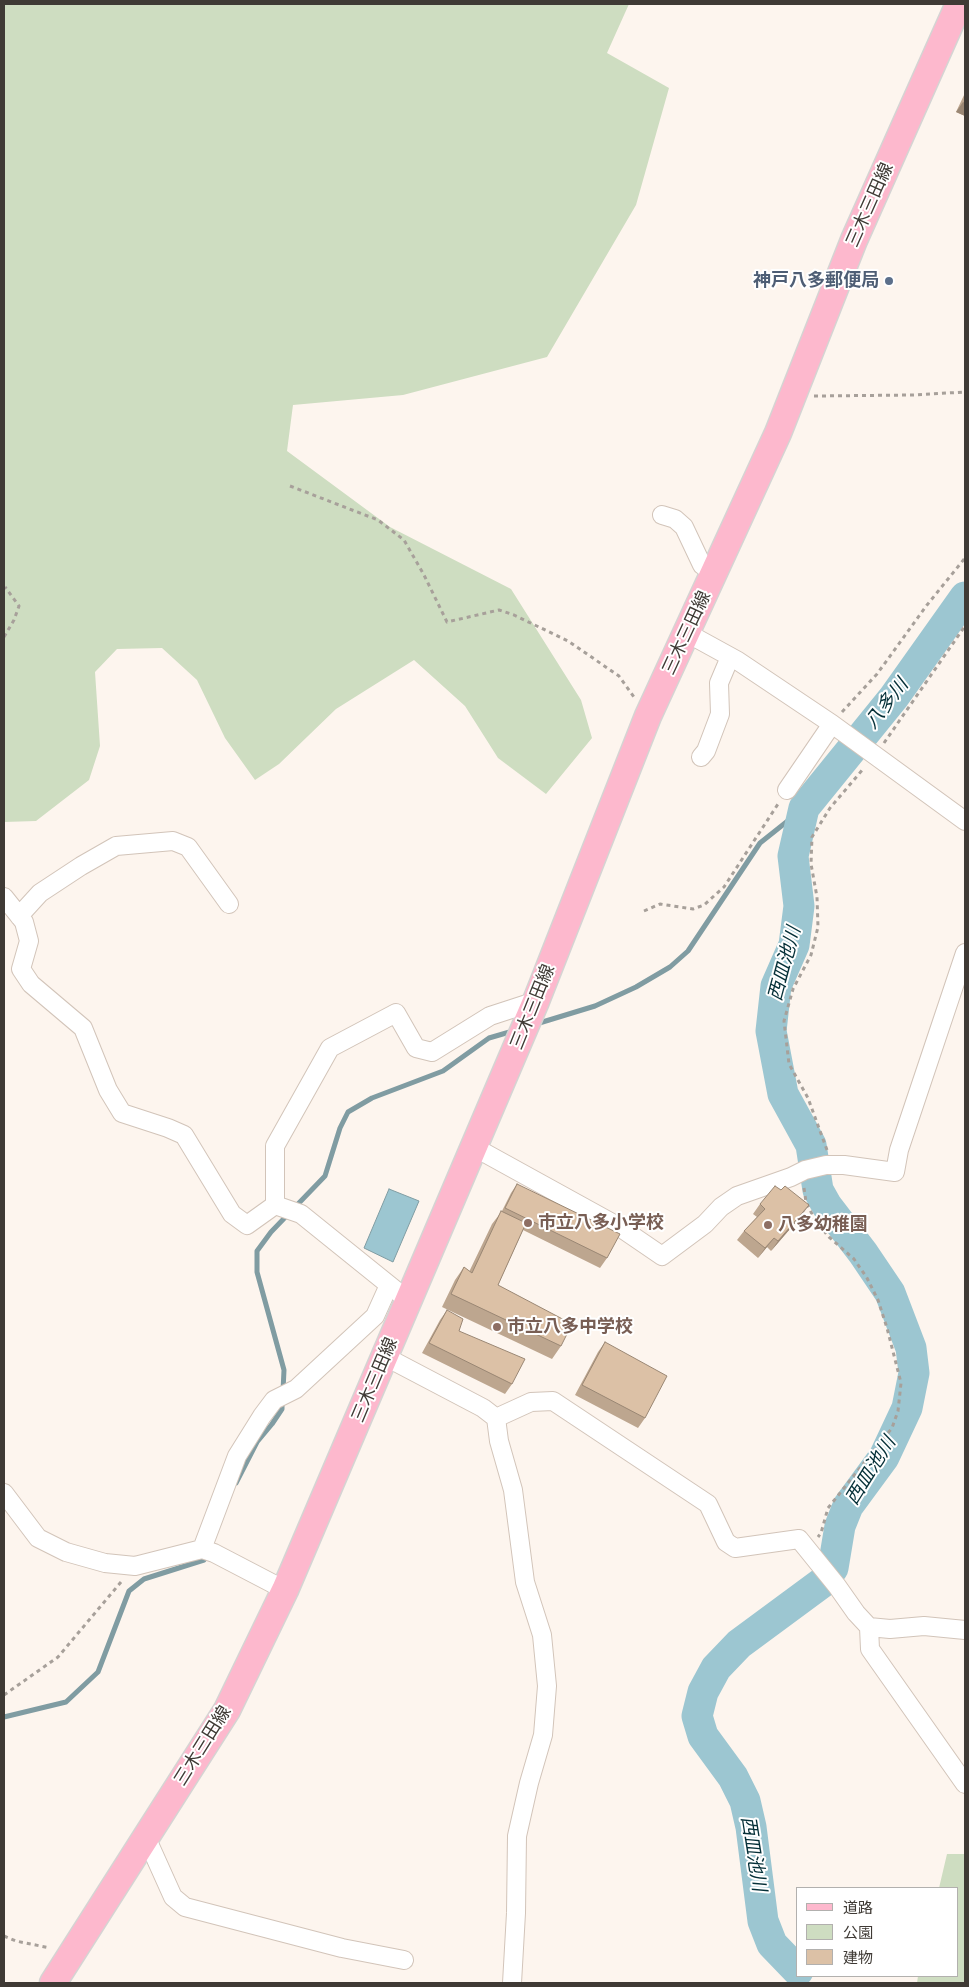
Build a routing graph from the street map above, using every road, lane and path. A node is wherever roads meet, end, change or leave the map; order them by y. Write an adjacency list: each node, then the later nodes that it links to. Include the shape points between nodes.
1 (959, 4): 2 (main road, 三木三田線, via 854,240)
2 (794, 392): 3 (path, via 817,396); 7 (main road, 三木三田線)
3 (965, 392)
4 (290, 486): 13 (path, via 378,520 404,540 447,622 498,610 514,615 568,641 619,676)
5 (662, 515): 7 (street, via 675,519 684,527 702,565)
6 (965, 558): 14 (path)
7 (714, 574): 10 (main road, 三木三田線)
8 (5, 587): 11 (path, via 19,606)
9 (965, 626): 15 (path)
10 (687, 633): 12 (street); 13 (main road, 三木三田線)
11 (4, 637)
12 (730, 657): 14 (street); 16 (street, via 719,683 720,714)
13 (648, 716): 24 (main road, 三木三田線)
14 (836, 727): 15 (street); 17 (street)
15 (873, 753): 18 (street); 26 (path, via 812,837 811,864 818,927 811,955 794,989 784,1021 788,1064 808,1098 825,1140)
16 (701, 757)
17 (787, 790): 21 (path, via 724,887 704,906 694,909 660,904)
18 (965, 821)
19 (4, 897): 22 (street)
20 (229, 904): 22 (street, via 188,848 173,841 116,846 40,893)
21 (644, 911)
22 (19, 916): 28 (street, via 29,941 21,969 31,984 83,1028 108,1090 122,1113 184,1135 232,1214 247,1224)
23 (965, 953): 26 (street, via 899,1150 895,1172)
24 (530, 1015): 25 (main road, 三木三田線); 28 (street, via 490,1016 432,1052 416,1048 396,1012 330,1048 275,1146)
25 (474, 1147): 27 (street, via 622,1228 662,1256 737,1196); 30 (main road, 三木三田線)
26 (829, 1165): 27 (street)
27 (803, 1171): 35 (path, via 806,1202 815,1220 828,1237 854,1259 878,1300 901,1383 898,1411 892,1428 828,1508 821,1533)
28 (275, 1205): 29 (street, via 301,1214)
29 (390, 1285): 30 (street); 34 (street, via 375,1316 296,1389 274,1400 262,1416 236,1456)
30 (409, 1301): 31 (main road, 三木三田線)
31 (384, 1356): 32 (street); 37 (main road, 三木三田線)
32 (496, 1418): 35 (street, via 530,1402 553,1401 708,1504 726,1542 736,1548 799,1539); 47 (street, via 513,1490 525,1582 542,1635 547,1686 543,1735 517,1836)
33 (4, 1493): 36 (street, via 38,1538 66,1552 105,1563)
34 (202, 1549): 36 (street); 37 (street)
35 (808, 1550): 38 (street)
36 (135, 1566): 40 (path, via 58,1657)
37 (285, 1590): 42 (main road, 三木三田線, via 227,1710)
38 (869, 1627): 39 (street, via 924,1626); 41 (street, via 870,1649)
39 (965, 1630)
40 (4, 1695)
41 (965, 1784)
42 (146, 1837): 44 (main road, 三木三田線); 45 (street, via 173,1897 185,1907 342,1948)
43 (4, 1936): 44 (path)
44 (72, 1953): 46 (main road, 三木三田線)
45 (404, 1960)
46 (53, 1983)
47 (512, 1983)

